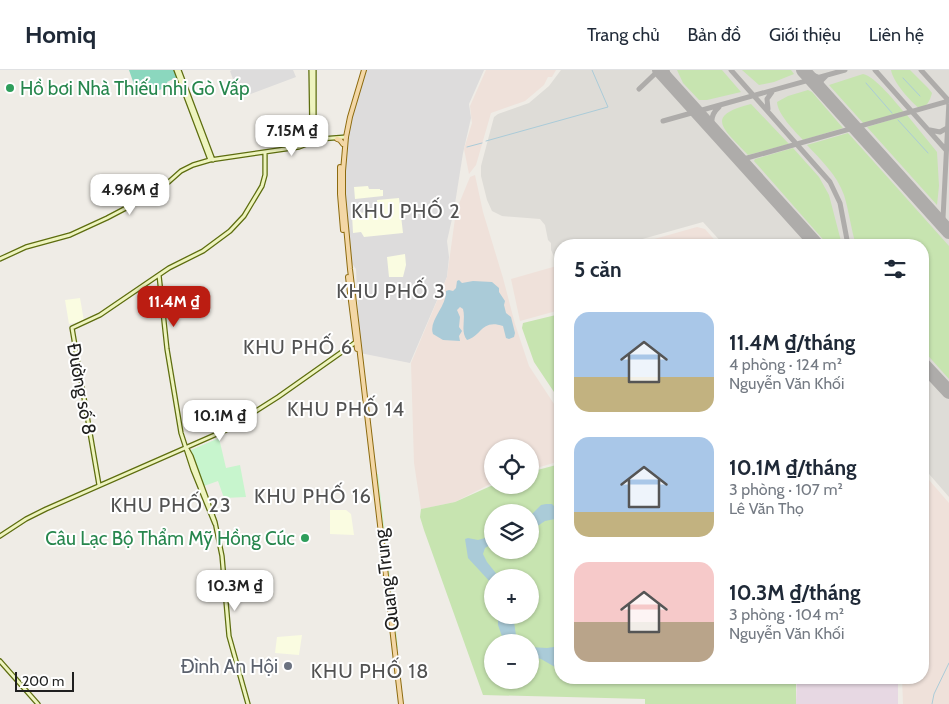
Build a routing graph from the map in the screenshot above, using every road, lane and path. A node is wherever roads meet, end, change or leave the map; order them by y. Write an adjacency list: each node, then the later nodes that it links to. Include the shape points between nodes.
1 (178, 70): 9 (street)
2 (312, 70): 6 (street)
3 (363, 70): 7 (main road, Quang Trung)
4 (328, 138): 5 (street); 6 (street); 7 (street)
5 (337, 139): 7 (main road)
6 (314, 140): 8 (street, via 299,147)
7 (344, 140): 15 (main road, Quang Trung, via 343,218)
8 (265, 153): 9 (street); 14 (street, Đường số 8, via 264,179 241,221 206,249)
9 (211, 160): 11 (street)
10 (178, 168): 11 (street)
11 (176, 175): 12 (street); 13 (street, via 147,197 100,221)
12 (181, 175)
13 (0, 259)
14 (159, 275): 17 (street, via 167,349); 19 (street, Đường số 8, via 100,315 72,328)
15 (357, 341): 16 (street, via 242,421); 25 (main road, Quang Trung)
16 (193, 444): 17 (street); 18 (street)
17 (186, 447): 18 (street); 19 (street); 20 (street)
18 (191, 456): 20 (street)
19 (99, 486): 21 (street, via 26,519)
20 (215, 524): 24 (street, via 222,556 229,636)
21 (0, 536)
22 (0, 661): 23 (street)
23 (38, 704)
24 (248, 704)
25 (400, 704)

